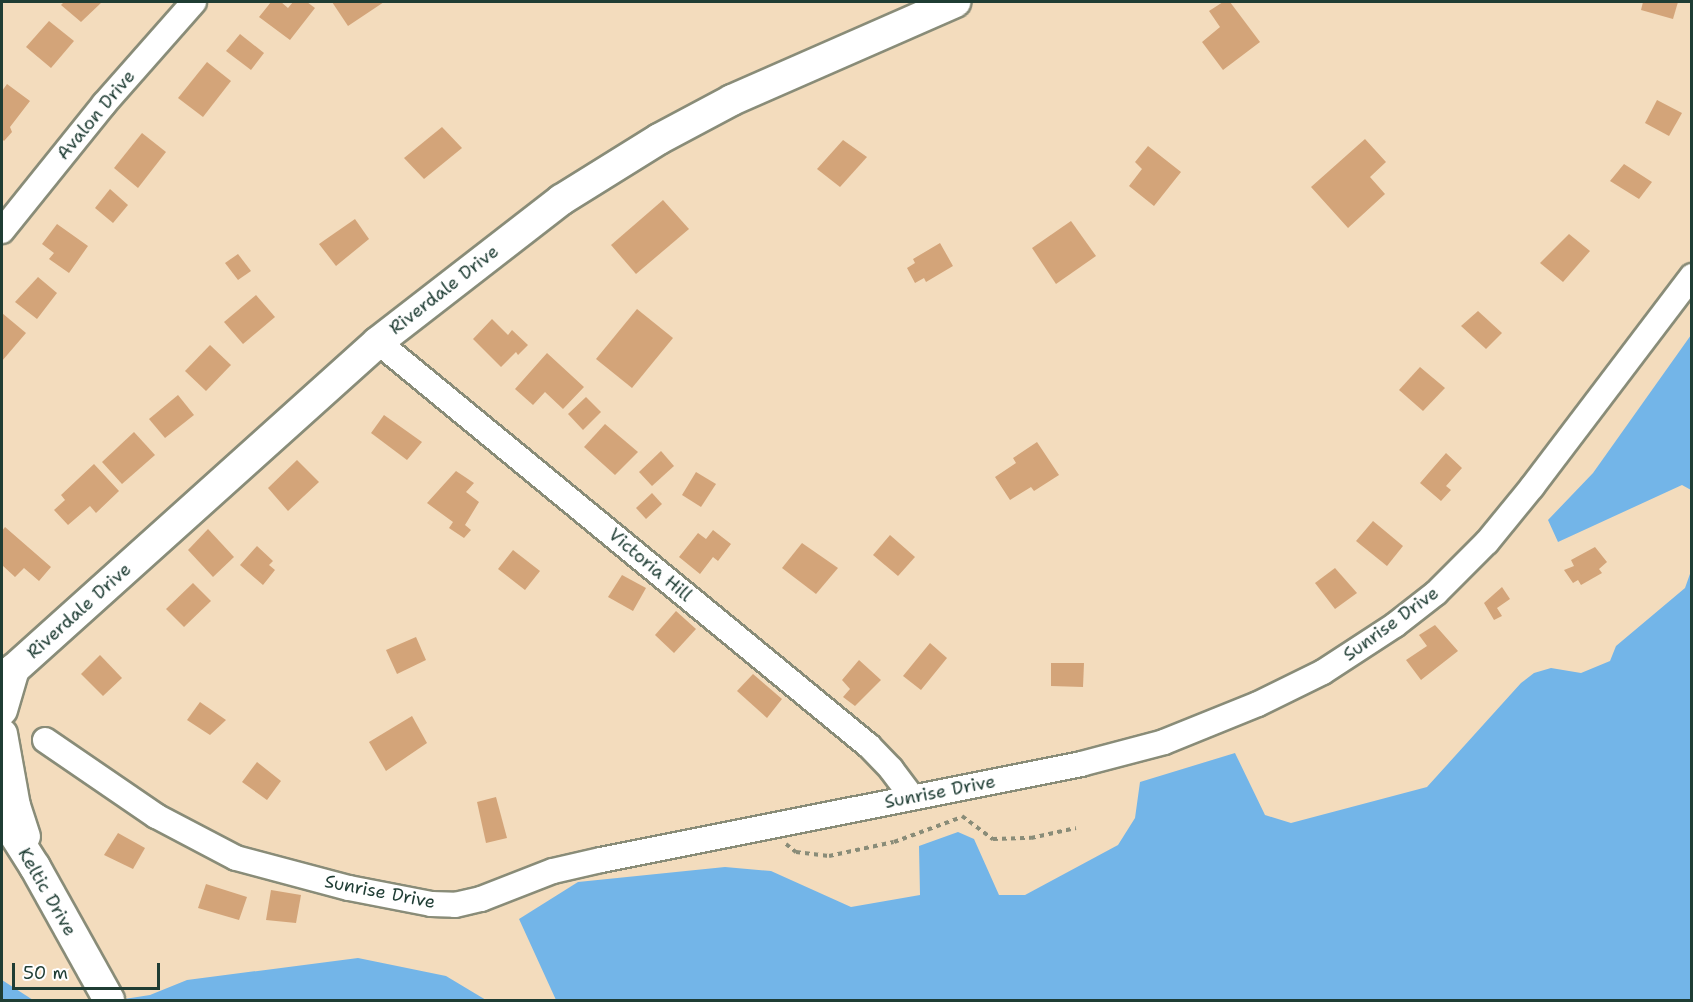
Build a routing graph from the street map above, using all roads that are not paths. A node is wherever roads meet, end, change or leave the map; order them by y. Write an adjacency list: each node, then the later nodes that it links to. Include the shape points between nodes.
1 (194, 2): 3 (street, Avalon Drive, via 104,104)
2 (955, 2): 5 (main road, Riverdale Drive, via 732,100 659,139 561,200)
3 (2, 231)
4 (1692, 276): 10 (street, Sunrise Drive, via 1487,542 1436,593 1370,642 1294,687 1164,742 1081,764)
5 (378, 342): 6 (main road, Riverdale Drive); 10 (street, Victoria Hill, via 869,746)
6 (8, 675): 7 (main road)
7 (2, 710)
8 (2, 734): 12 (main road, via 15,806)
9 (45, 740): 10 (street, Sunrise Drive, via 156,816 236,858 332,884 431,904 472,902 553,871)
10 (912, 797)
11 (2, 815): 12 (main road, Keltic Drive)
12 (35, 867): 13 (main road, Keltic Drive)
13 (110, 1000)

